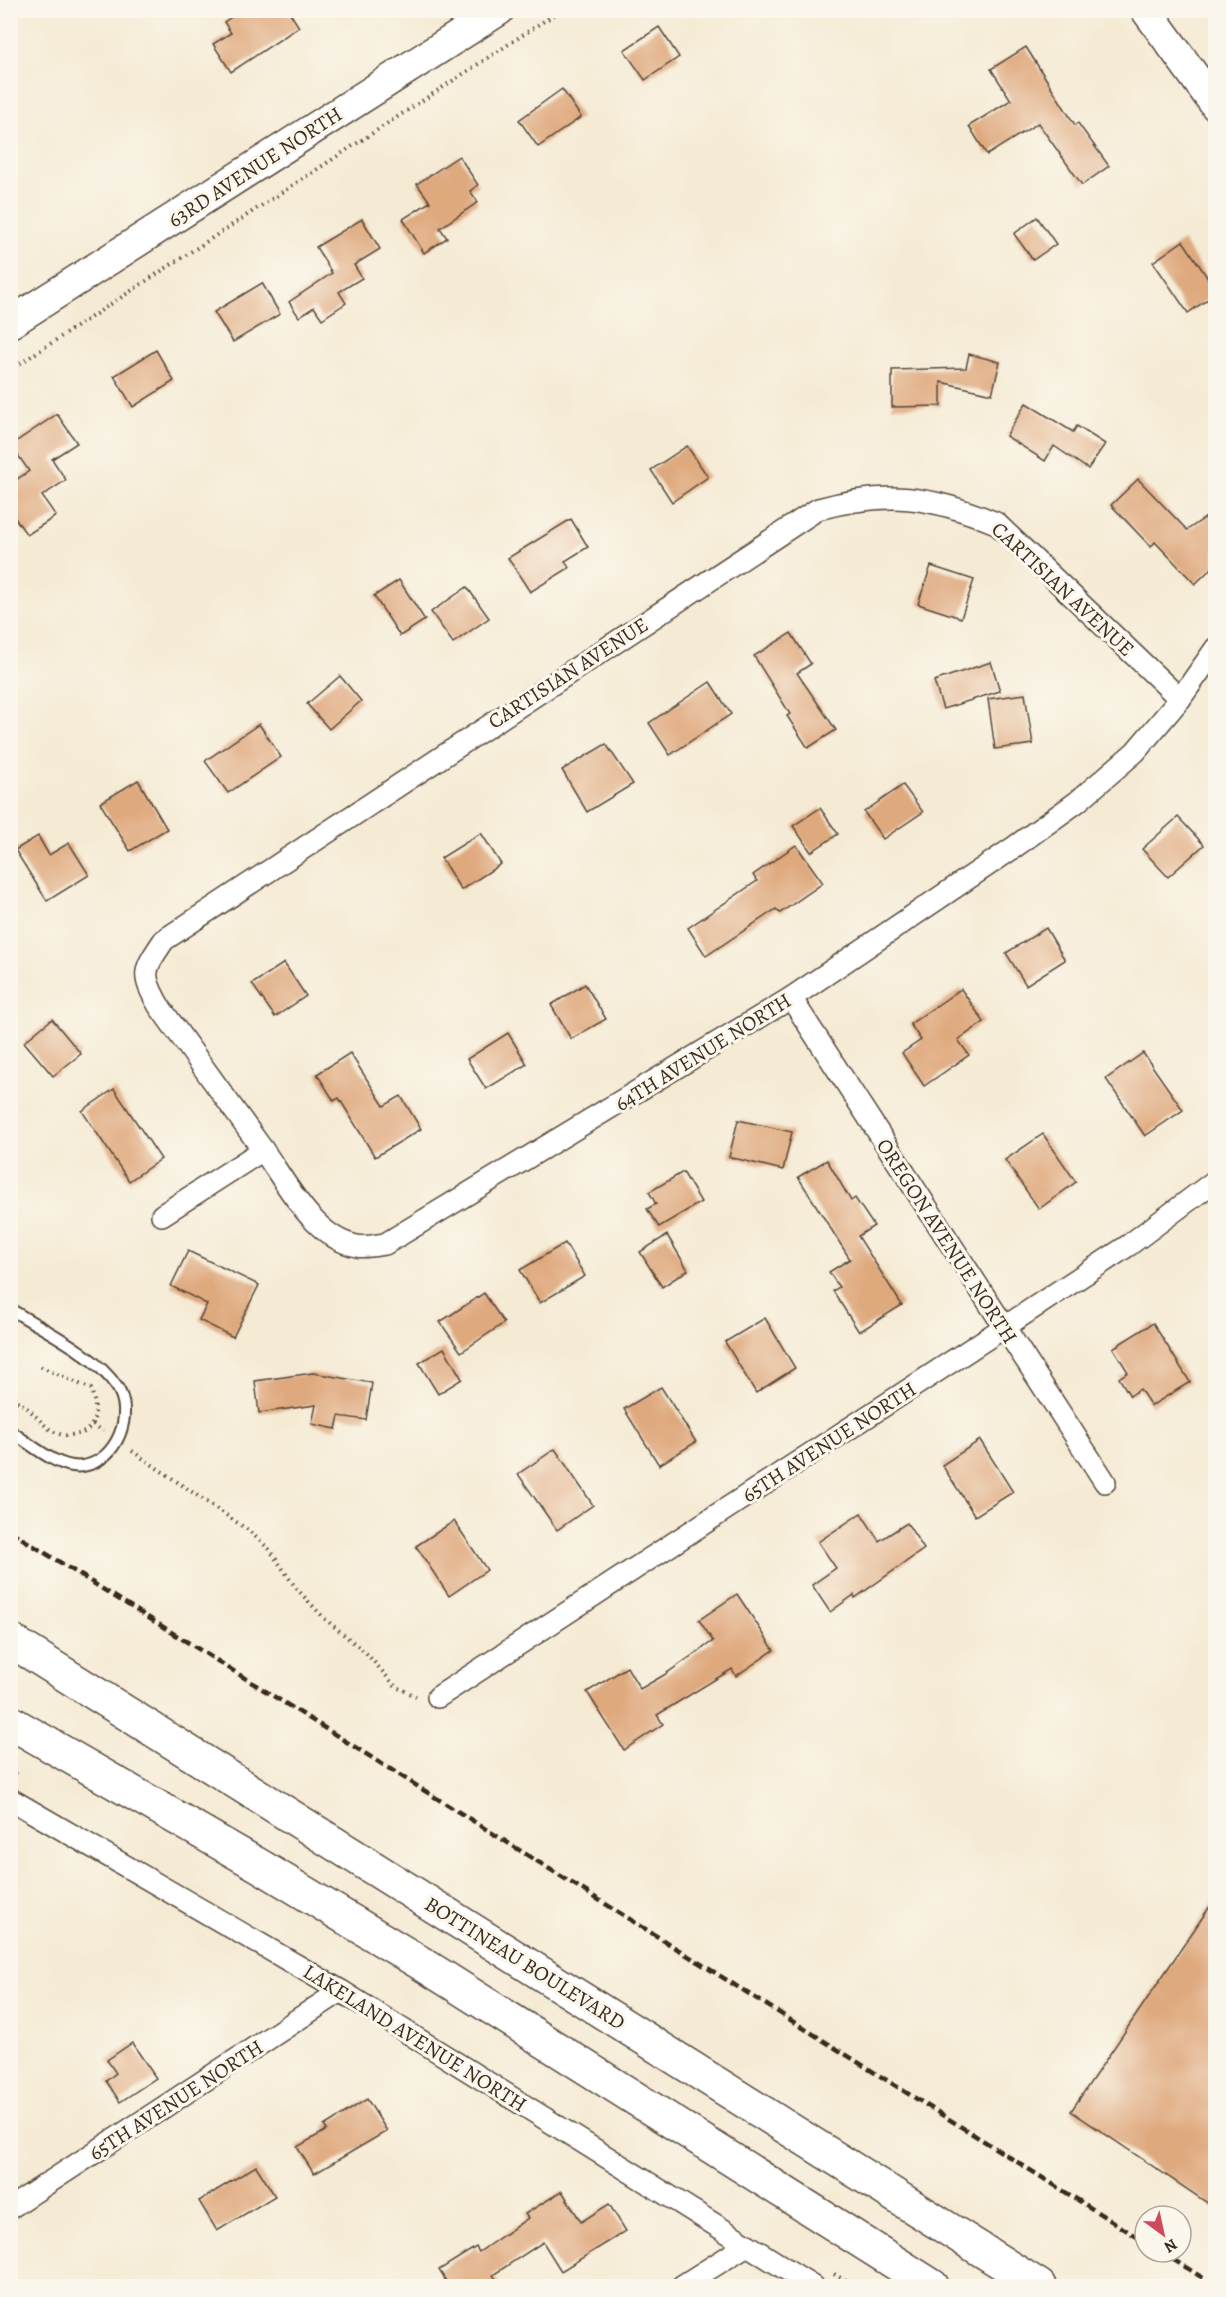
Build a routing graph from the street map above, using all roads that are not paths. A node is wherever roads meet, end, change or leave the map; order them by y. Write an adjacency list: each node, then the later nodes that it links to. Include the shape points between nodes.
1 (499, 10): 4 (street, 63RD AVENUE NORTH)
2 (1146, 10): 3 (street)
3 (1215, 106)
4 (10, 323)
5 (1215, 648): 6 (street, 64TH AVENUE NORTH)
6 (1179, 699): 7 (street, 64TH AVENUE NORTH, via 1135,752 1077,802); 8 (street, CARTISIAN AVENUE, via 996,523 958,507 915,498 871,497 818,509 164,940 145,967 146,983)
7 (791, 998): 8 (street, 64TH AVENUE NORTH, via 385,1244 358,1247 337,1239 316,1222); 12 (street, OREGON AVENUE NORTH)
8 (263, 1150): 10 (street)
9 (1215, 1180): 12 (street, 65TH AVENUE NORTH, via 1129,1245)
10 (162, 1215)
11 (10, 1309): 13 (lane, via 96,1364 118,1388 125,1413 118,1441 100,1459 82,1466 62,1463)
12 (1003, 1328): 14 (street, OREGON AVENUE NORTH); 16 (street, 65TH AVENUE NORTH)
13 (10, 1431)
14 (1106, 1482)
15 (10, 1640): 25 (highway, BOTTINEAU BOULEVARD)
16 (438, 1697)
17 (10, 1722): 24 (highway, via 413,1959)
18 (10, 1799): 19 (street, LAKELAND AVENUE NORTH)
19 (341, 1991): 20 (street, 65TH AVENUE NORTH); 21 (street, LAKELAND AVENUE NORTH)
20 (10, 2208)
21 (747, 2245): 22 (street); 23 (street, LAKELAND AVENUE NORTH)
22 (682, 2286)
23 (813, 2286)
24 (932, 2286)
25 (1039, 2286)

